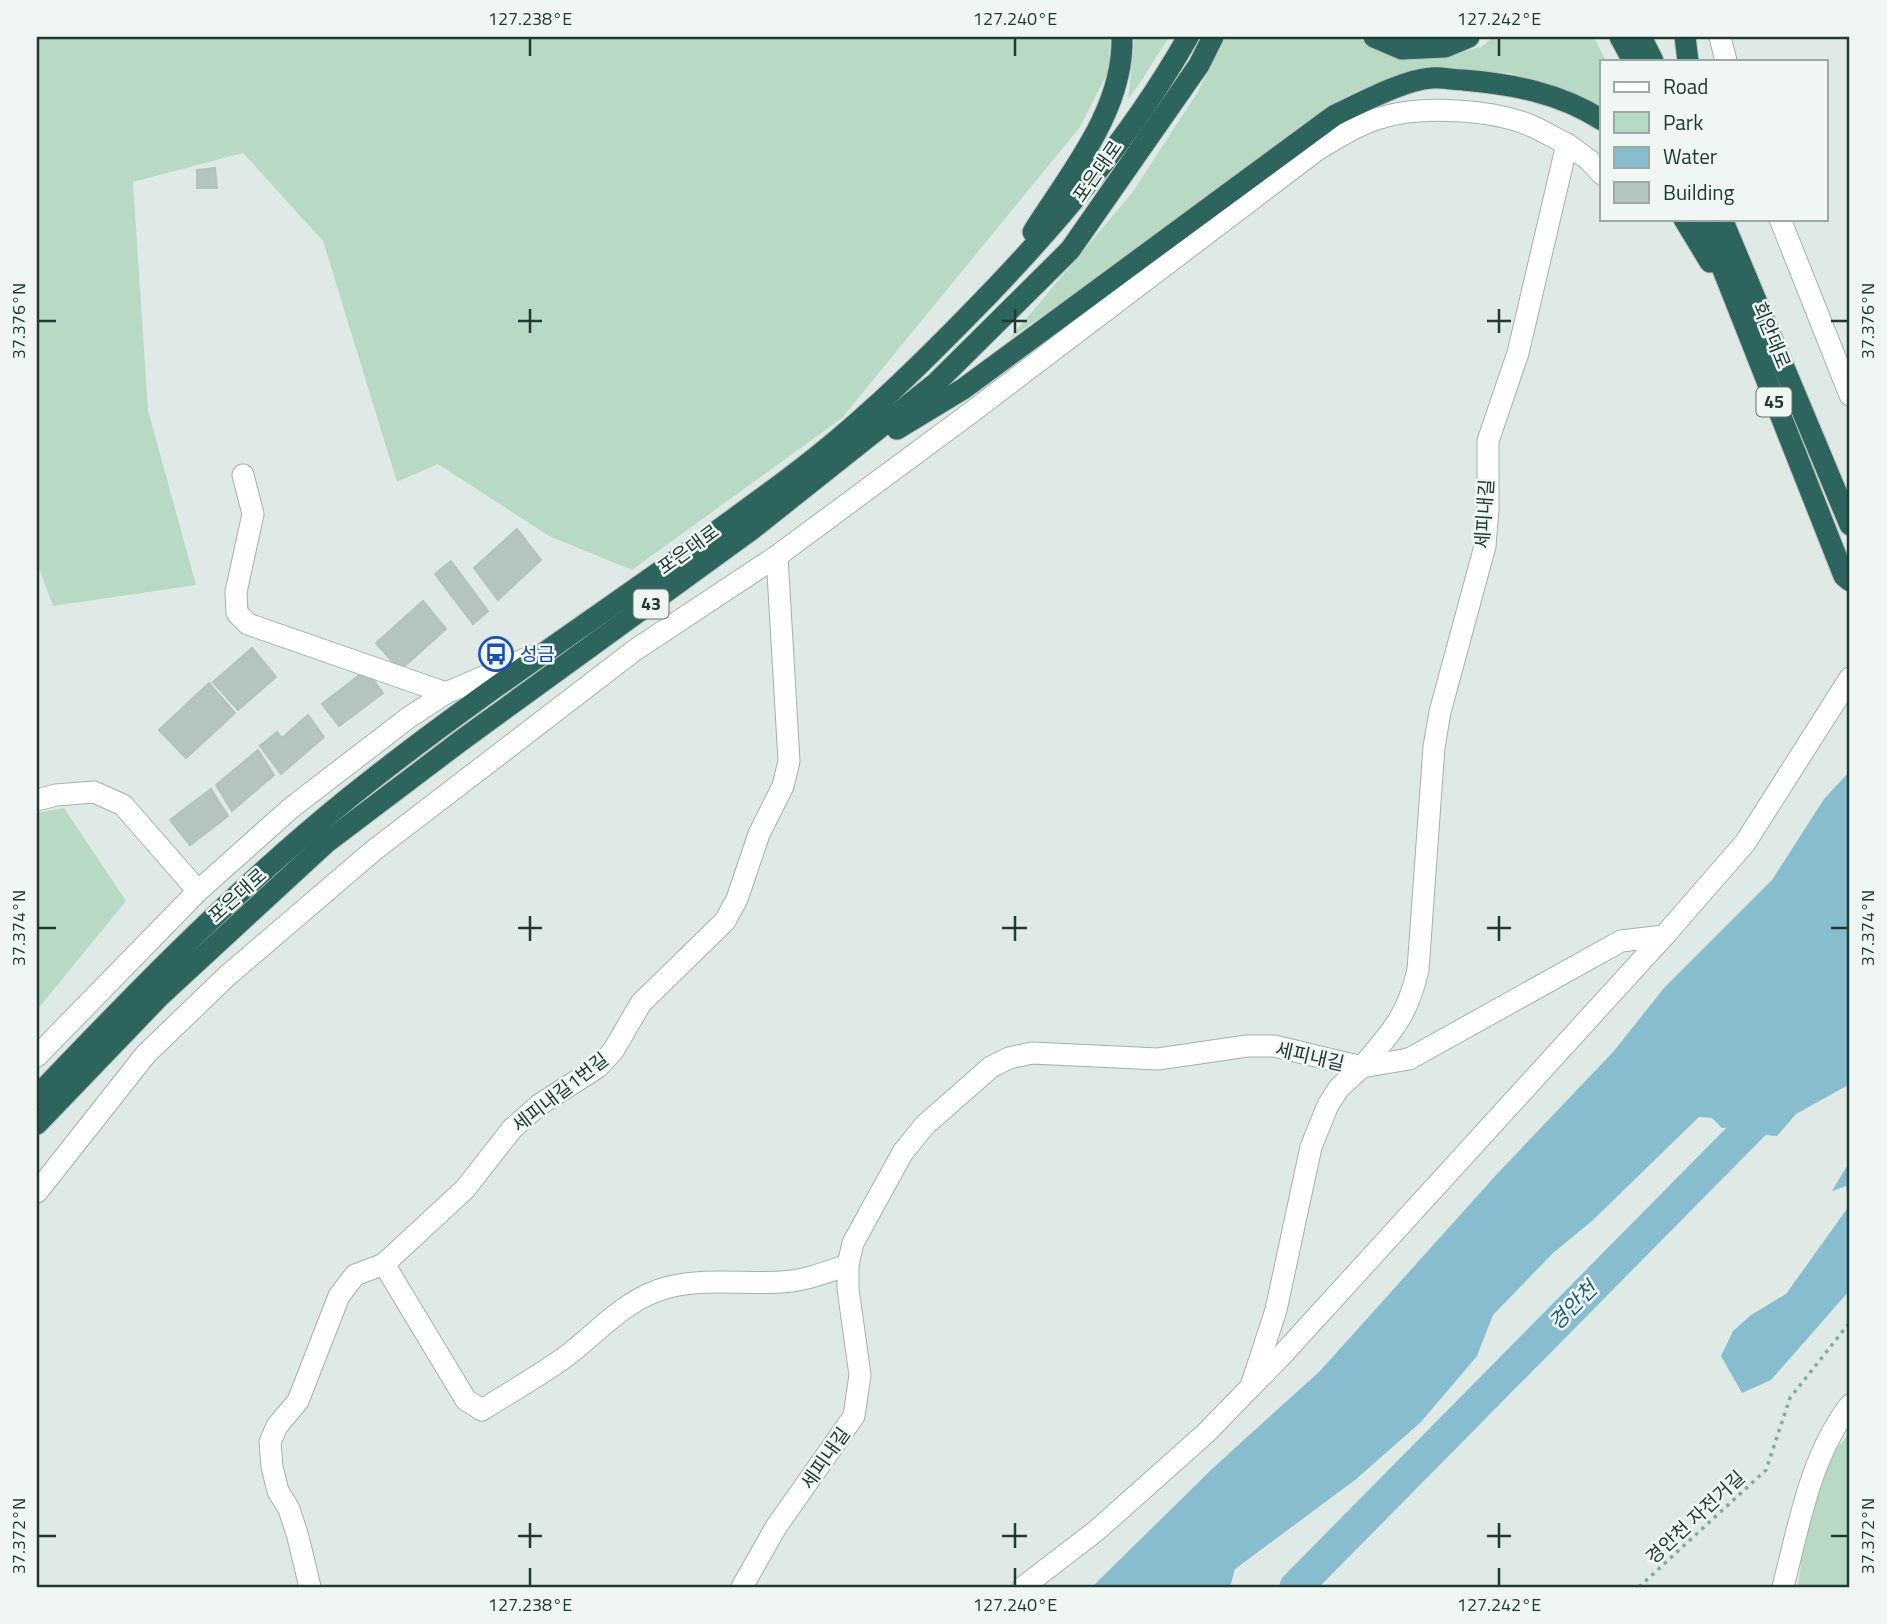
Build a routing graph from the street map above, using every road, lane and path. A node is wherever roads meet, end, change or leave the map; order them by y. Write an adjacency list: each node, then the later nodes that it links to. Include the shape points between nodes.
1 (1122, 37): 22 (highway, via 1110,105)
2 (1188, 37): 22 (highway, 포은대로, via 1119,144)
3 (1213, 37): 26 (highway, 포은대로 / 43, via 1199,65 1070,250 936,383)
4 (1374, 37): 5 (highway, via 1402,49 1445,47)
5 (1469, 37)
6 (1620, 37): 10 (highway)
7 (1641, 37): 11 (highway)
8 (1685, 37): 12 (highway)
9 (1720, 37): 13 (street)
10 (1632, 60)
11 (1652, 60)
12 (1688, 60)
13 (1726, 60)
14 (1600, 119): 26 (highway, via 1544,92 1490,82 1430,78 1384,92 1335,115 963,388)
15 (1567, 144): 16 (street); 28 (street, via 1532,126 1458,110 1381,118 1347,132); 37 (street, 세피내길, via 1518,353 1488,441 1485,546 1434,747 1418,970 1399,1023)
16 (1600, 171)
17 (1685, 220): 23 (highway)
18 (1704, 220): 23 (highway, 회안대로 / 45)
19 (1723, 220): 23 (highway, 회안대로 / 45)
20 (1731, 220): 23 (highway)
21 (1780, 220): 24 (street)
22 (1002, 281): 30 (highway, 포은대로 / 43, via 896,388 795,474)
23 (1744, 300): 27 (highway, 회안대로 / 45); 29 (highway, 회안대로 / 45, via 1844,576)
24 (1850, 395)
25 (243, 475): 32 (street, via 253,514 236,592 237,613 248,624)
26 (812, 481): 39 (highway, 포은대로 / 43, via 327,842 160,996)
27 (1850, 525)
28 (777, 556): 40 (street, via 635,650 373,851 227,976 146,1054); 41 (street, 세피내길1번길, via 789,761 783,786 725,921 641,1003 613,1051 598,1067 539,1105 512,1129 464,1189)
29 (1850, 581)
30 (552, 648): 32 (street); 38 (highway, 포은대로 / 43, via 352,795 260,874 141,987)
31 (1850, 678): 35 (street, via 1745,843)
32 (446, 693): 34 (street, via 290,808)
33 (37, 800): 34 (street, via 94,792 123,804)
34 (198, 891): 36 (street)
35 (1664, 936): 37 (street, via 1621,941 1409,1059); 44 (street)
36 (37, 1056)
37 (1362, 1067): 42 (street, 세피내길, via 1274,1046 1158,1059 1032,1053 1009,1058 991,1067 925,1125 903,1153 853,1243); 44 (street, via 1328,1105 1311,1147 1276,1310)
38 (37, 1096)
39 (37, 1124)
40 (37, 1192)
41 (384, 1264): 42 (street, via 466,1400 482,1410 566,1356 649,1293 695,1283 785,1282); 46 (street, 세피내길1번길, via 355,1275 339,1296 298,1401 270,1442 278,1491 289,1509)
42 (848, 1265): 47 (street, 세피내길, via 859,1375 854,1416 776,1527)
43 (1850, 1322): 49 (path, 경안천 자전거길, via 1790,1398 1766,1470)
44 (1250, 1387): 48 (street, via 1097,1531)
45 (1850, 1405): 50 (street, via 1810,1479)
46 (310, 1587)
47 (742, 1587)
48 (1023, 1587)
49 (1639, 1587)
50 (1783, 1587)

